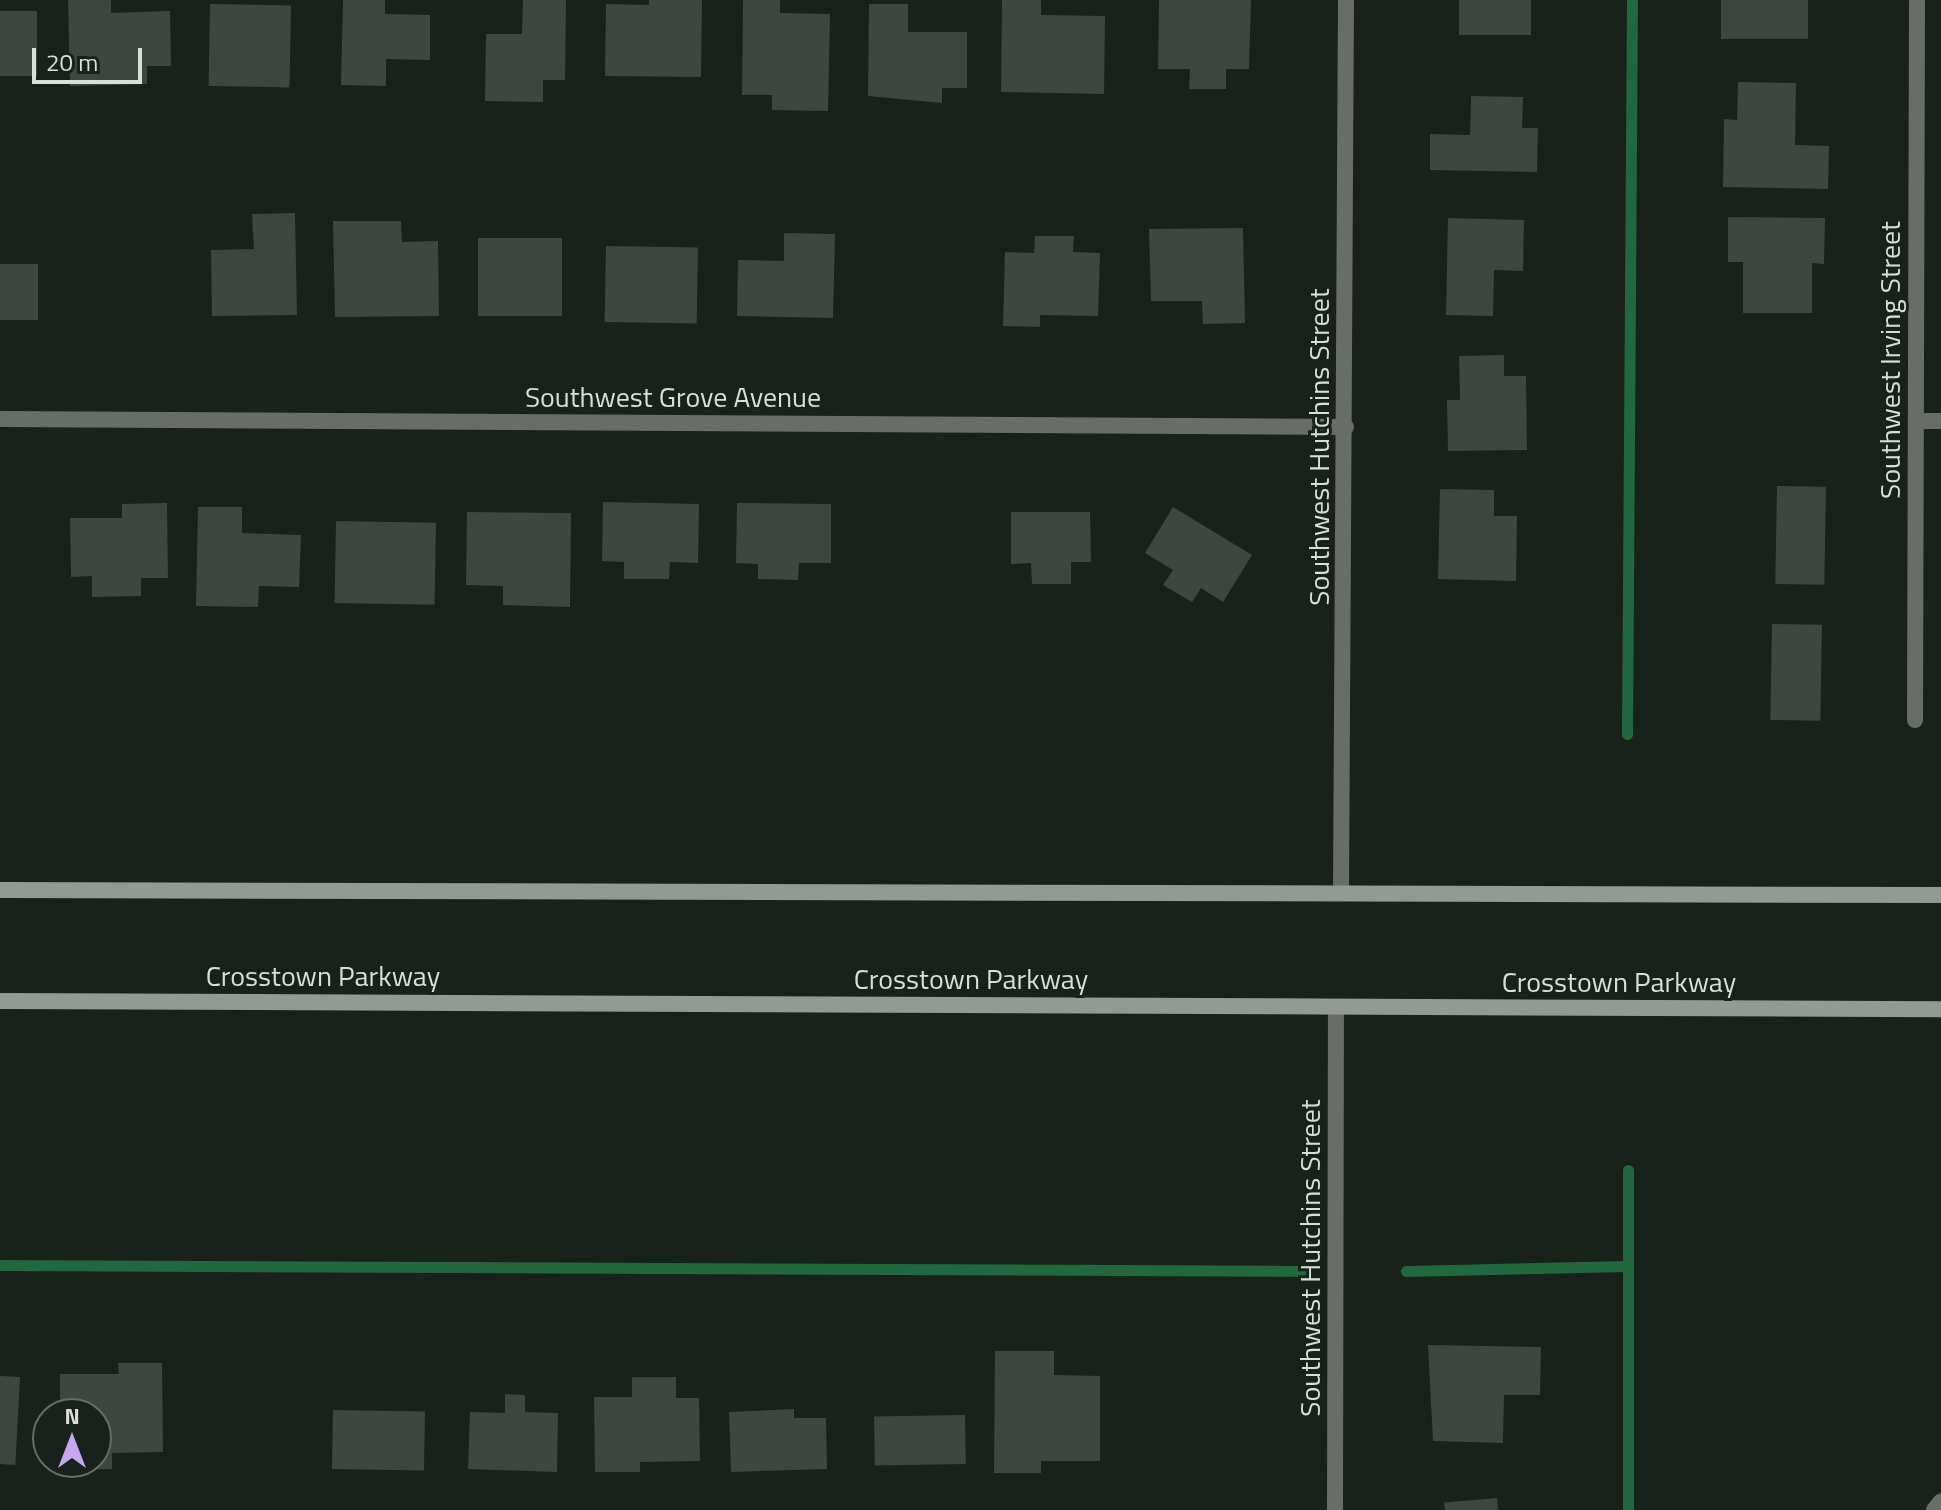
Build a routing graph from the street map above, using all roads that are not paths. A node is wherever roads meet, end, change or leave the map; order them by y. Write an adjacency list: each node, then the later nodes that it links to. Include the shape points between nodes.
1 (1346, 0): 6 (street, Southwest Hutchins Street)
2 (1917, 0): 4 (street, Southwest Irving Street)
3 (0, 419): 6 (street, Southwest Grove Avenue)
4 (1916, 421): 5 (street); 7 (street, Southwest Irving Street)
5 (1941, 421)
6 (1346, 427): 9 (street, Southwest Hutchins Street)
7 (1915, 720)
8 (0, 890): 9 (main road)
9 (1341, 893): 10 (main road)
10 (1941, 895)
11 (0, 1001): 12 (main road, Crosstown Parkway)
12 (1336, 1007): 13 (main road, Crosstown Parkway); 14 (street, Southwest Hutchins Street)
13 (1941, 1009)
14 (1335, 1510)

